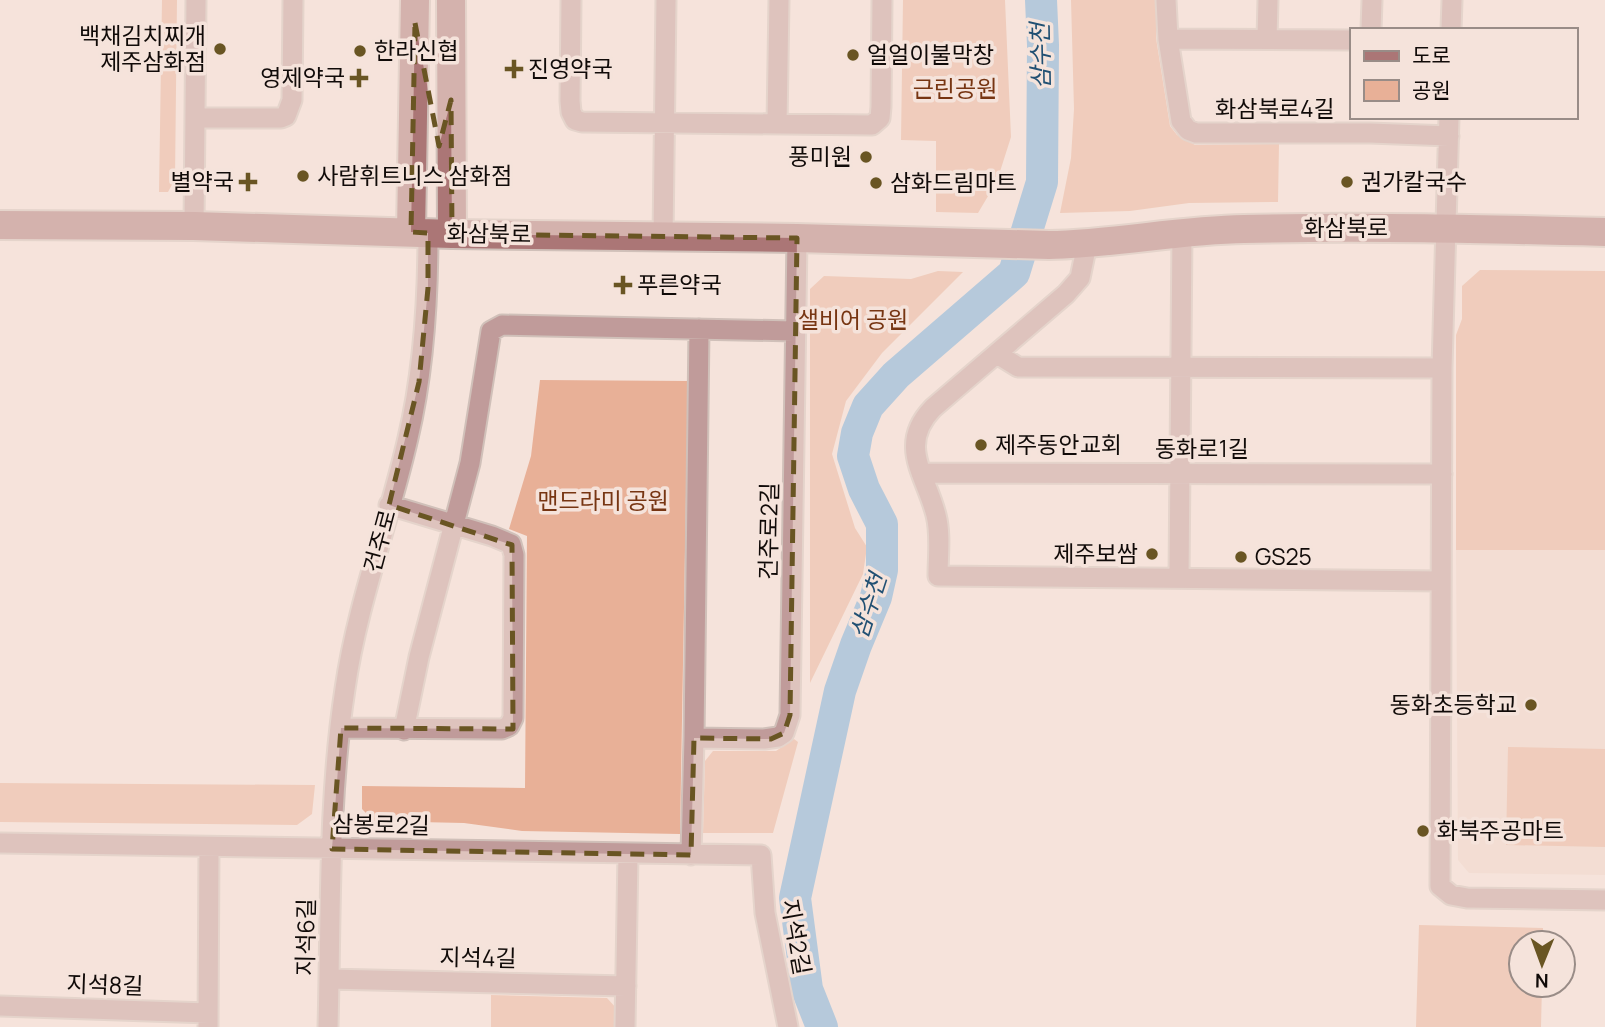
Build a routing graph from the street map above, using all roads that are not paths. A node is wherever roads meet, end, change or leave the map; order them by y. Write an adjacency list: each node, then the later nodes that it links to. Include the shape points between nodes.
1 (196, 0): 19 (street)
2 (293, 0): 19 (street, via 292,100 286,116)
3 (451, 0): 18 (street, 건주로)
4 (571, 0): 20 (street, via 570,112 575,120)
5 (666, 0): 20 (street)
6 (779, 0): 21 (street)
7 (882, 0): 21 (street, via 880,118 872,125)
8 (1166, 0): 15 (street, 화삼북로4길)
9 (1268, 0): 16 (street)
10 (1371, 0): 13 (street)
11 (1452, 0): 14 (street)
12 (415, 11): 18 (street, via 433,141 443,131); 29 (street, 건주로)
13 (1371, 28)
14 (1451, 28)
15 (1168, 39): 16 (street); 22 (street, 화삼북로4길, via 1181,121 1188,130)
16 (1267, 39): 17 (street)
17 (1350, 40)
18 (451, 100): 29 (street, 건주로)
19 (195, 118): 25 (street)
20 (664, 123): 21 (street); 30 (street)
21 (777, 124)
22 (1370, 125): 23 (street, 화삼북로4길)
23 (1449, 126): 26 (street)
24 (0, 225): 25 (street, 화삼북로)
25 (194, 226): 29 (street, 화삼북로)
26 (1445, 228): 27 (street, 화삼북로); 28 (street, 화삼북로); 37 (street)
27 (1182, 232): 32 (street, 화삼북로); 36 (street)
28 (1605, 232)
29 (430, 233): 30 (street, 화삼북로); 41 (street, 건주로, via 423,353 408,438)
30 (663, 238): 31 (street, 화삼북로)
31 (797, 239): 32 (street, 화삼북로); 34 (street, 건주로2길)
32 (1087, 244): 35 (street, via 1080,278)
33 (699, 329): 34 (street); 42 (street, via 502,325 491,331 480,413); 47 (street)
34 (794, 331): 47 (street, 건주로2길, via 789,722 784,733 771,739)
35 (997, 354): 36 (street, via 1018,368); 38 (street, via 923,418 915,443)
36 (1180, 367): 37 (street); 39 (street)
37 (1442, 368): 40 (street)
38 (921, 473): 39 (street, 동화로1길); 43 (street, via 937,518 938,576)
39 (1180, 474): 40 (street, 동화로1길); 43 (street)
40 (1442, 474): 44 (street)
41 (389, 505): 42 (street); 45 (street, 건주로, via 356,636)
42 (453, 525): 46 (street); 46 (street, via 504,540 513,548 513,718 502,729)
43 (1179, 578): 44 (street)
44 (1441, 580): 54 (street, via 1440,886 1451,895 1467,898)
45 (341, 729): 46 (street); 50 (street, 건주로)
46 (404, 730)
47 (694, 738): 52 (street)
48 (0, 843): 49 (street, 삼봉로2길)
49 (209, 847): 50 (street, 삼봉로2길); 58 (street, 지석8길)
50 (332, 849): 51 (street, 삼봉로2길); 55 (street, 지석6길)
51 (628, 854): 52 (street, 삼봉로2길); 56 (street)
52 (691, 855): 53 (street, 삼봉로2길)
53 (761, 855): 61 (street, 지석2길, via 765,913)
54 (1605, 900)
55 (329, 979): 56 (street, 지석4길); 59 (street, 지석6길)
56 (626, 986): 60 (street)
57 (0, 1006): 58 (street, 지석8길)
58 (208, 1020)
59 (328, 1027)
60 (625, 1027)
61 (788, 1027)

